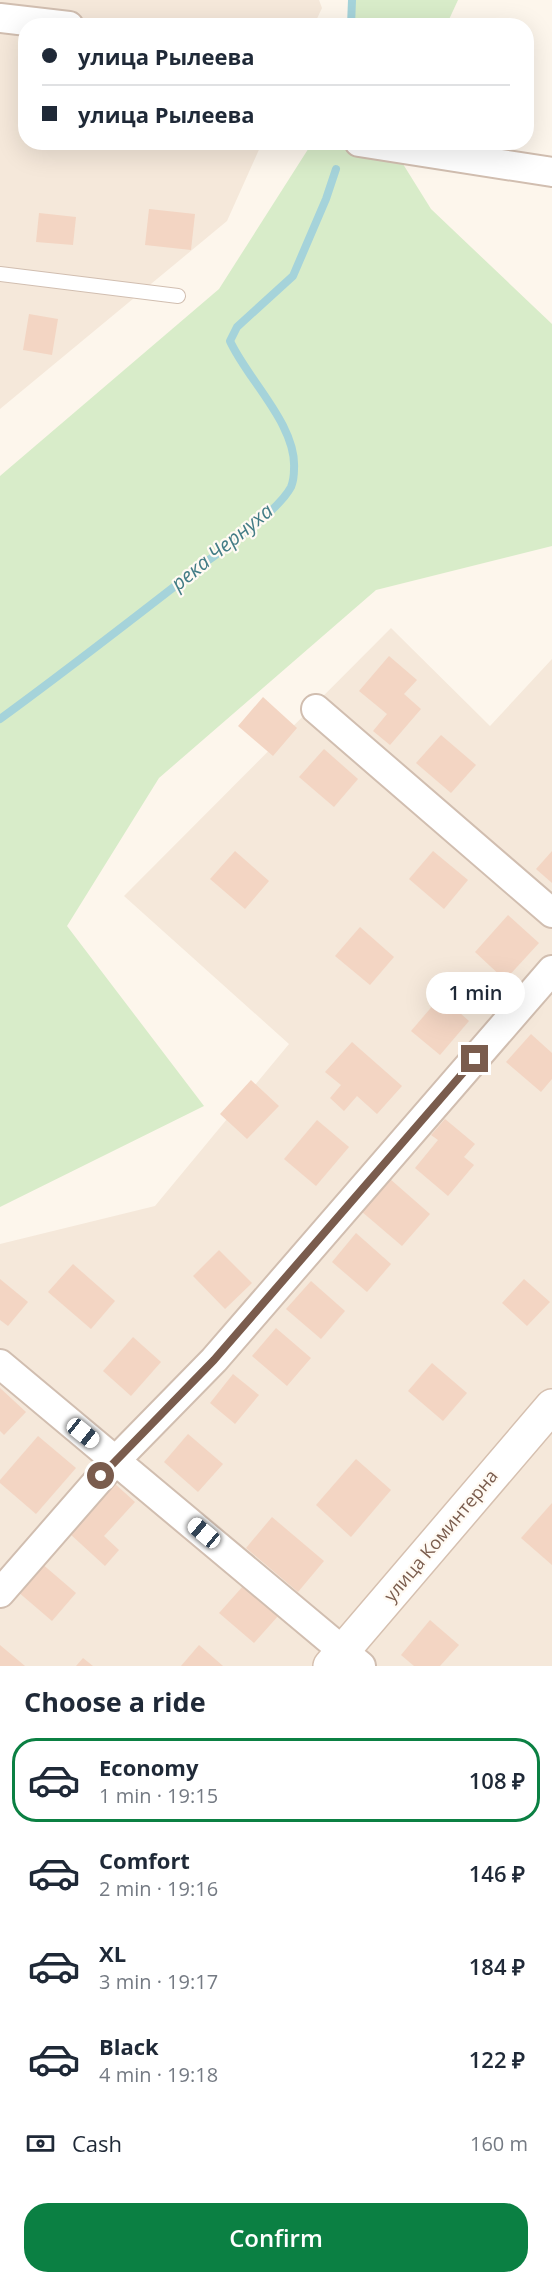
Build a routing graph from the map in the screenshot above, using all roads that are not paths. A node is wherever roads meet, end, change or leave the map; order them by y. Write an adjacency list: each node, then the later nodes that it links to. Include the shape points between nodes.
1 (0, 18): 2 (street)
2 (18, 20)
3 (410, 150): 4 (street)
4 (552, 172)
5 (0, 274): 6 (lane)
6 (178, 296)
7 (316, 709): 8 (street)
8 (552, 913)
9 (552, 970): 12 (street, via 214,1360)
10 (0, 1364): 12 (street)
11 (552, 1406): 14 (street, улица Коминтерна)
12 (116, 1460): 13 (street); 14 (street)
13 (0, 1593)
14 (345, 1661)

